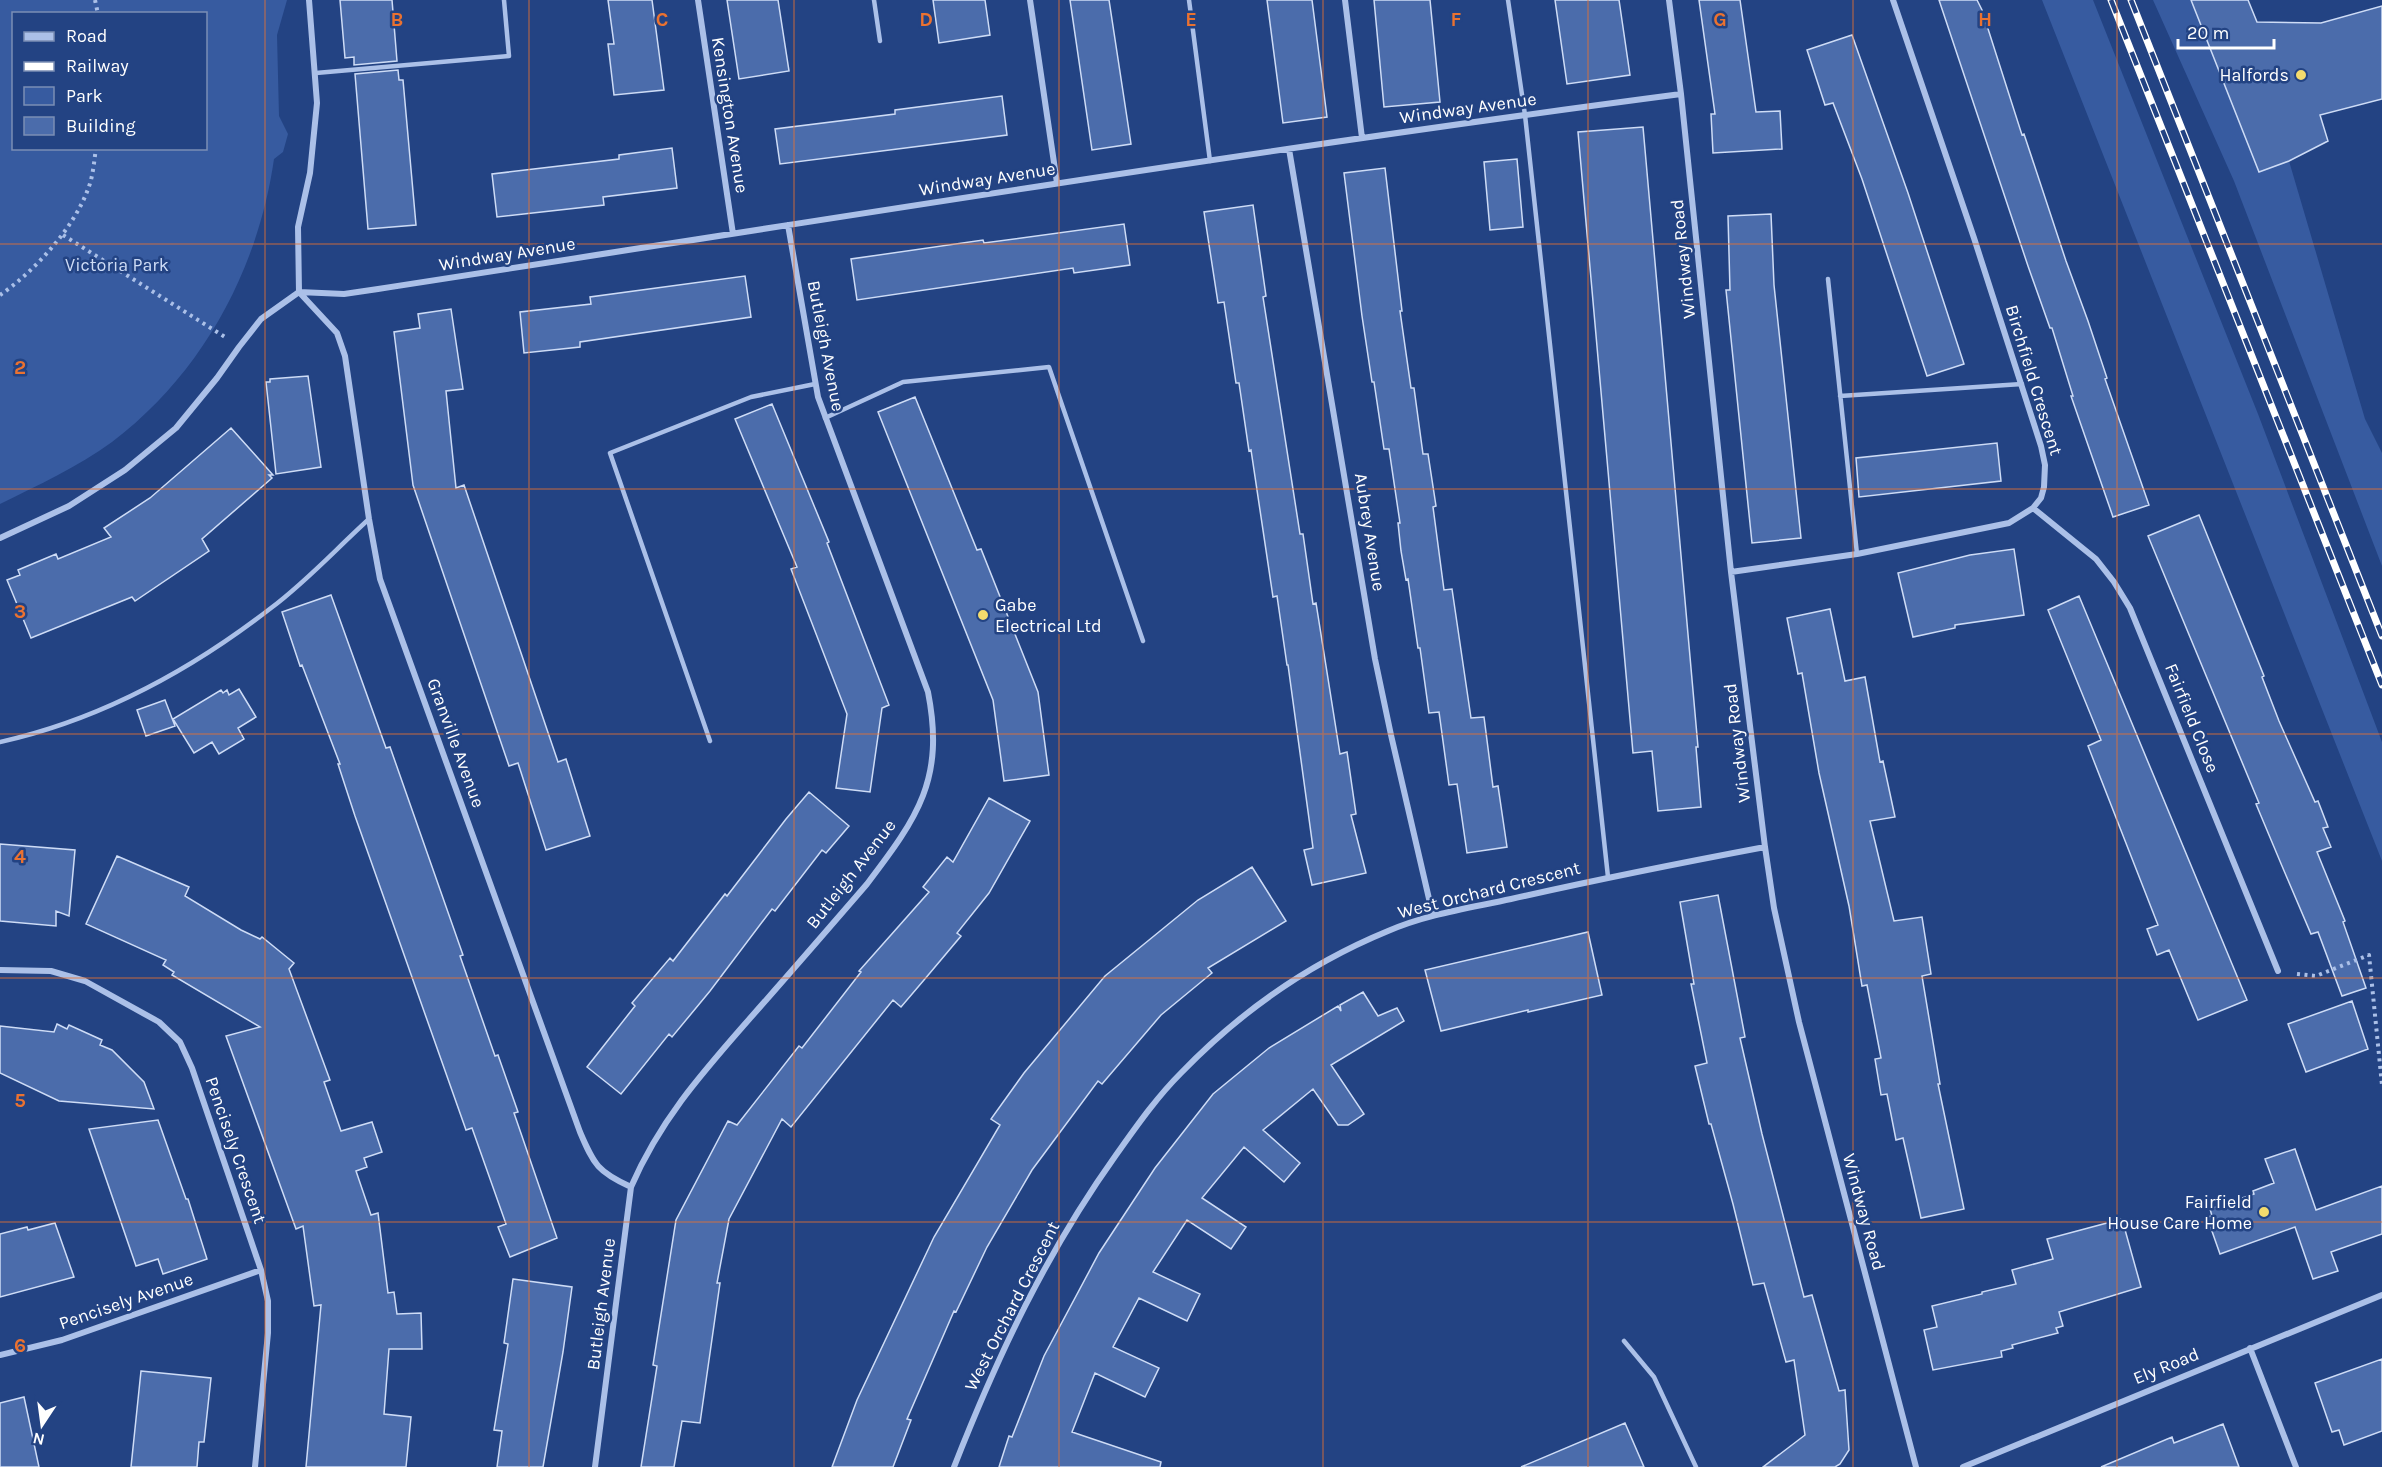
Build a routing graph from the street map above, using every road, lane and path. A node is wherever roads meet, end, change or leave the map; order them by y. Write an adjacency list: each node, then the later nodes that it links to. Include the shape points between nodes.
1 (309, 0): 12 (street)
2 (504, 0): 12 (lane, via 509,56)
3 (698, 0): 21 (street, Kensington Avenue)
4 (874, 0): 11 (lane)
5 (1030, 0): 19 (street)
6 (1189, 0): 18 (lane)
7 (1345, 0): 15 (street)
8 (1508, 0): 14 (lane)
9 (1669, 0): 13 (street, Windway Road)
10 (1893, 0): 28 (street, Birchfield Crescent)
11 (880, 41)
12 (316, 73): 24 (street, via 315,137 298,227)
13 (1681, 94): 14 (street, Windway Avenue); 35 (street, Windway Road)
14 (1525, 115): 15 (street, Windway Avenue); 40 (lane)
15 (1362, 138): 16 (street, Windway Avenue)
16 (1289, 149): 18 (street, Windway Avenue); 41 (street, Aubrey Avenue, via 1375,659)
17 (96, 150): 22 (path, via 88,190)
18 (1210, 161): 19 (street, Windway Avenue)
19 (1057, 183): 20 (street, Windway Avenue)
20 (788, 225): 21 (street, Windway Avenue); 27 (street, Butleigh Avenue)
21 (734, 234): 24 (street, Windway Avenue, via 355,292)
22 (63, 235): 25 (path, via 36,265); 26 (path)
23 (1828, 279): 29 (lane)
24 (299, 292): 26 (street, via 261,319); 32 (street, Granville Avenue, via 337,333 345,356)
25 (0, 295)
26 (239, 346): 33 (street, via 176,428 125,470 69,506)
27 (815, 384): 30 (street, Butleigh Avenue); 37 (lane, via 751,397 610,453)
28 (2022, 384): 29 (lane); 31 (street, Birchfield Crescent, via 2045,465 2044,488)
29 (1840, 396): 34 (lane)
30 (825, 418): 36 (lane, via 903,382 1049,367); 45 (street, Butleigh Avenue, via 928,692 934,751 926,790 910,824 867,884 663,1124)
31 (2033, 508): 34 (street, via 2009,523); 43 (street, Fairfield Close, via 2096,559 2130,608)
32 (369, 519): 38 (lane, via 273,608 161,682 89,715); 45 (street, Granville Avenue, via 380,579 591,1160 607,1177)
33 (0, 538)
34 (1857, 554): 35 (street)
35 (1731, 572): 39 (street, Windway Road)
36 (1143, 641)
37 (710, 741)
38 (0, 742)
39 (1765, 847): 40 (street, West Orchard Crescent); 55 (street, Windway Road, via 1799,1022)
40 (1608, 877): 41 (street, West Orchard Crescent)
41 (1433, 916): 53 (street, West Orchard Crescent, via 1391,930 1326,960 1256,1007 1180,1074 1142,1118 1060,1239 1003,1352)
42 (0, 970): 46 (street, Pencisely Crescent, via 51,971 85,981 159,1022 180,1042)
43 (2278, 971): 44 (path, via 2316,976 2369,955)
44 (2382, 1085)
45 (631, 1187): 52 (street, Butleigh Avenue)
46 (261, 1270): 50 (street, Pencisely Avenue, via 62,1340); 51 (street, Pencisely Crescent, via 268,1301 268,1333)
47 (2382, 1295): 49 (street, Ely Road)
48 (1624, 1341): 54 (lane, via 1654,1377)
49 (2250, 1348): 56 (street, Ely Road); 57 (street)
50 (0, 1355)
51 (255, 1467)
52 (595, 1467)
53 (954, 1467)
54 (1696, 1467)
55 (1916, 1467)
56 (1963, 1467)
57 (2296, 1467)

